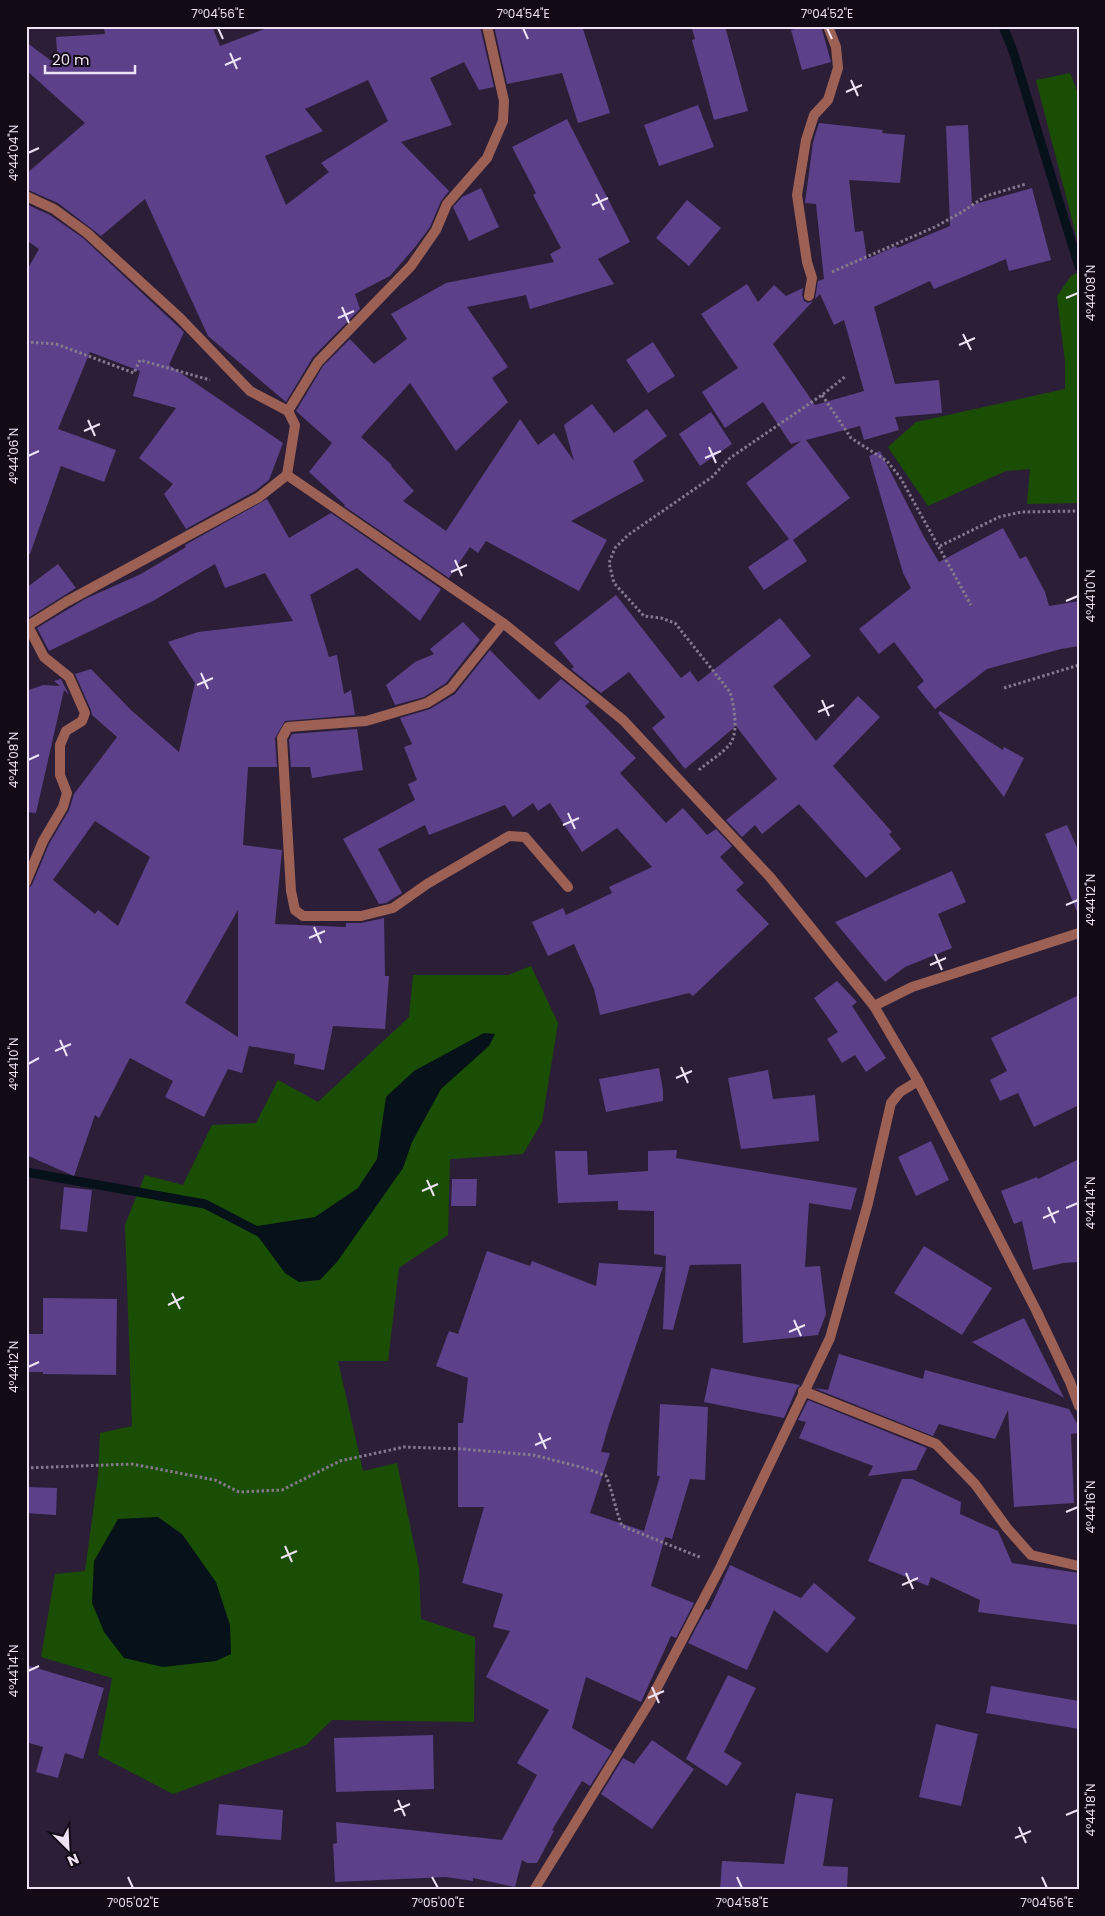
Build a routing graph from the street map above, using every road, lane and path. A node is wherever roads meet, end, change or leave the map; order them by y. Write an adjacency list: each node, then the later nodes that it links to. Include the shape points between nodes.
1 (487, 26): 11 (street, via 504,101 503,121 487,158 447,204 436,230 410,266 318,362)
2 (828, 26): 5 (street, via 836,47 838,68 828,100 814,115 806,140 797,195)
3 (1026, 184): 5 (path, via 986,196 936,226 845,267)
4 (26, 196): 11 (street, via 54,209 87,232 180,318 250,391)
5 (812, 278): 6 (street)
6 (809, 296)
7 (26, 342): 9 (path, via 56,344 134,372 140,360)
8 (846, 376): 10 (path)
9 (214, 381)
10 (822, 395): 14 (path, via 851,438 887,461 900,476); 20 (path, via 730,458 712,477 628,535 615,548 608,563 614,583 644,616 675,623 730,692 735,725 731,743)
11 (288, 411): 12 (street, via 295,425)
12 (287, 475): 16 (street); 17 (street, via 259,497 66,602)
13 (1079, 511): 14 (path, via 1021,512 998,517)
14 (940, 546): 15 (path)
15 (971, 605)
16 (502, 623): 20 (street, via 623,720); 22 (street, via 451,688 427,703 366,721 288,727 282,738 291,891 296,910 303,916 361,916 393,908 509,836 525,837)
17 (27, 627): 21 (street, via 44,658 69,677 85,713 82,721 66,731 60,745 60,775 67,793)
18 (1079, 665): 19 (path)
19 (1004, 688)
20 (683, 784): 24 (street, via 770,877)
21 (26, 882)
22 (568, 887)
23 (1079, 933): 24 (street, via 912,987)
24 (874, 1006): 25 (street)
25 (918, 1080): 26 (street, via 900,1092 891,1103 868,1203 830,1338); 27 (street, via 1036,1310)
26 (803, 1391): 29 (street); 30 (street, via 936,1444 975,1484 1031,1555)
27 (1079, 1406)
28 (26, 1468): 29 (path, via 132,1464 215,1480 239,1492 282,1490 340,1461 404,1447 533,1455 606,1476 622,1526)
29 (721, 1566): 31 (street, via 649,1703)
30 (1079, 1566)
31 (534, 1890)

